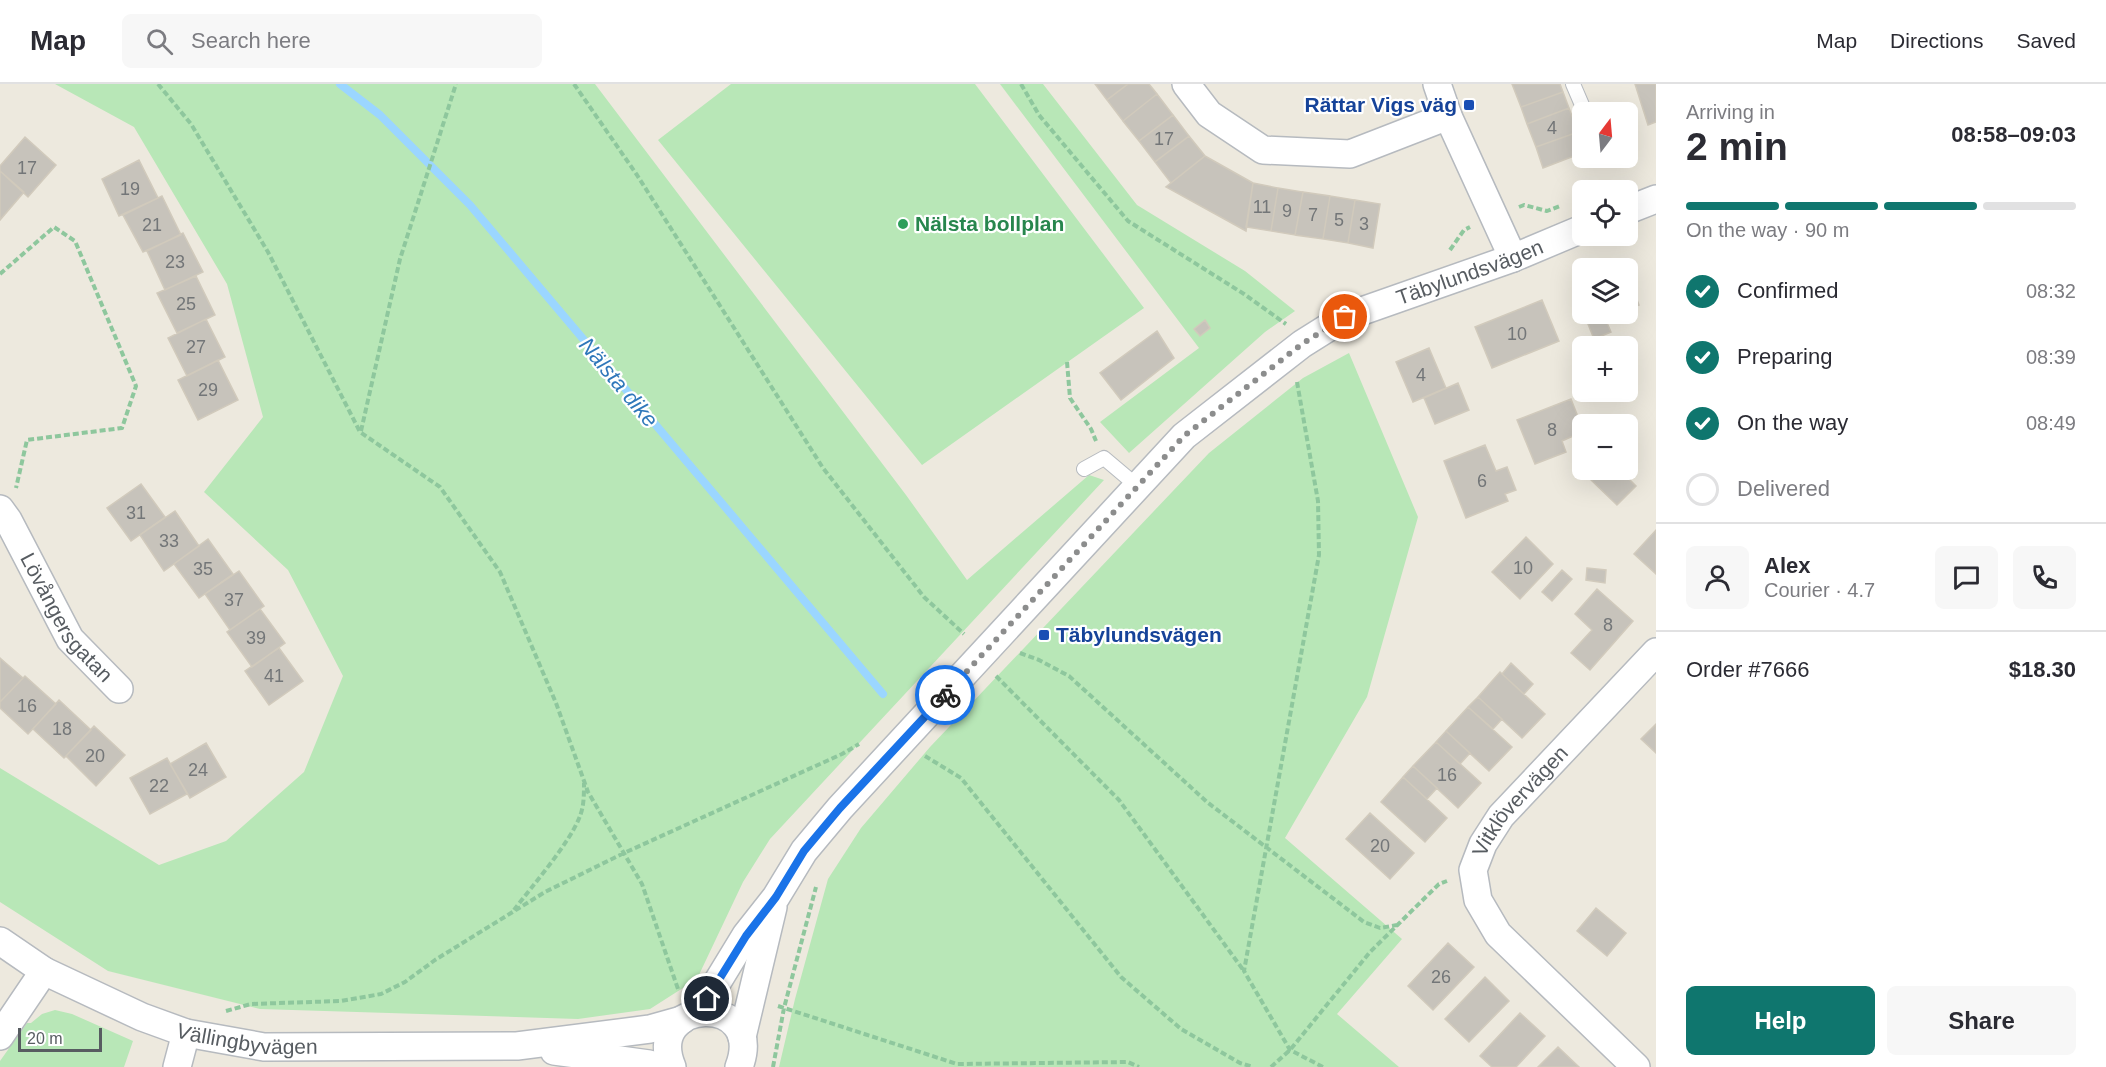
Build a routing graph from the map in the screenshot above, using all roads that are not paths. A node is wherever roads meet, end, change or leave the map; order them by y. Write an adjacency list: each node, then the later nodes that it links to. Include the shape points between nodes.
1 (1186, 84): 5 (street, via 1209,114 1263,150 1350,154)
2 (1437, 84): 5 (street)
3 (1574, 84): 4 (lane)
4 (1581, 102)
5 (1448, 116): 9 (street)
6 (1656, 199): 7 (street)
7 (1638, 206)
8 (1572, 233): 9 (street, Täbylundsvägen)
9 (1513, 258): 11 (street, Täbylundsvägen, via 1345,317 1302,344 1184,436)
10 (1084, 469): 11 (lane, via 1104,458)
11 (1136, 485): 15 (street, Täbylundsvägen, via 840,808 804,851)
12 (4, 514): 14 (street, Lövångersgatan, via 70,639)
13 (1656, 652): 27 (street, Vitklövervägen, via 1502,816 1483,844 1473,870 1478,900 1498,934)
14 (119, 689)
15 (776, 897): 18 (street, Täbylundsvägen, via 707,999); 21 (street, Täbylundsvägen)
16 (0, 941): 17 (street, Vällingbyvägen)
17 (44, 971): 19 (street, Vällingbyvägen); 20 (street)
18 (687, 1017): 21 (street, Vällingbyvägen, via 704,1011 722,1015); 22 (street, Vällingbyvägen, via 650,1029); 25 (street, Täbylundsvägen, via 669,1040)
19 (186, 1033): 22 (street, Vällingbyvägen, via 264,1047); 23 (street)
20 (0, 1036)
21 (742, 1037): 26 (street, Täbylundsvägen, via 744,1049)
22 (517, 1047): 24 (street, Vällingbyvägen)
23 (177, 1067)
24 (659, 1067)
25 (672, 1067)
26 (739, 1067)
27 (1636, 1067)

